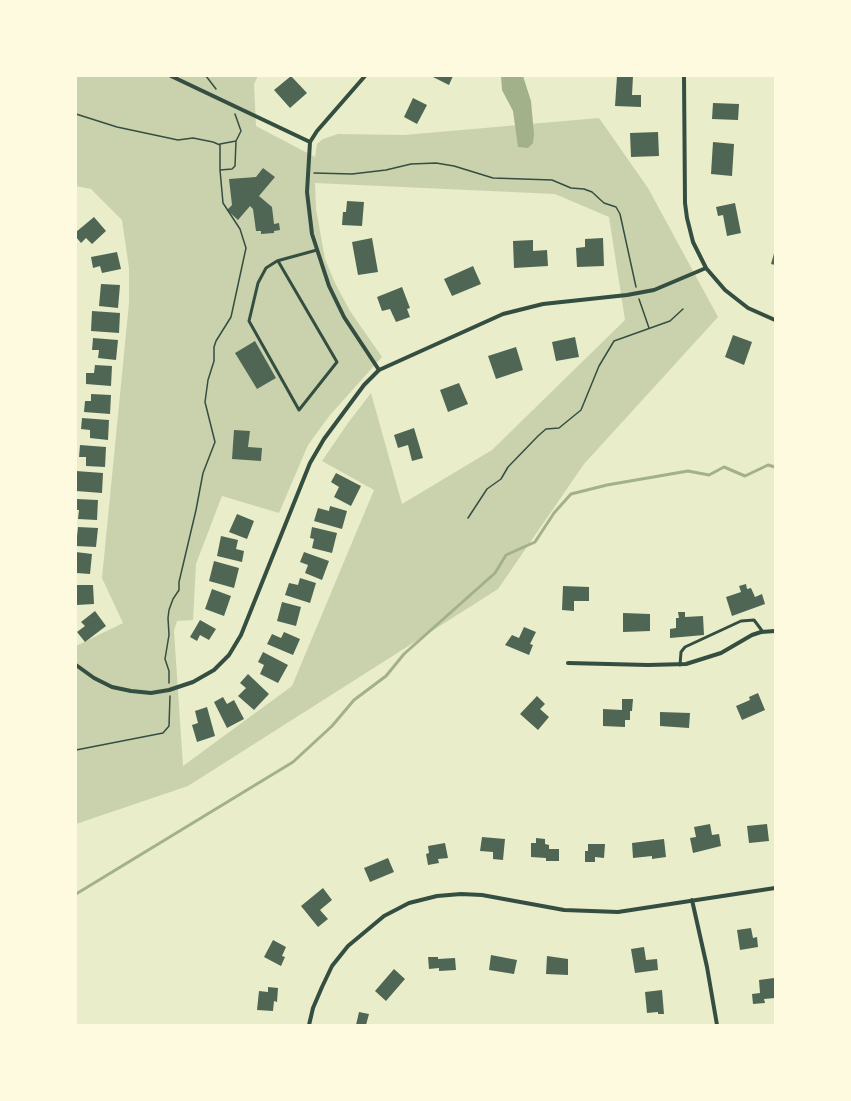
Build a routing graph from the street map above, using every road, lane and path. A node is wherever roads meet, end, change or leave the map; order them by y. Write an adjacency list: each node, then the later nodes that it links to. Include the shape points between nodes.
1 (171, 76): 5 (street)
2 (206, 76): 5 (path)
3 (365, 76): 9 (street)
4 (684, 76): 15 (street, via 687,218)
5 (226, 102): 9 (street)
6 (76, 114): 10 (path, via 117,127 178,140 204,139)
7 (235, 114): 8 (path, via 241,131)
8 (236, 141): 10 (path); 11 (path, via 235,166 232,169)
9 (310, 142): 12 (street)
10 (220, 145): 11 (path)
11 (220, 170): 27 (path, via 223,203 240,229 246,248 231,317 216,341 214,361 208,380 206,402 215,442 203,473 179,590 168,614 169,635 164,659 169,671)
12 (306, 173): 13 (street, via 308,205); 16 (path, via 352,174 411,164 436,163 493,178 552,180 571,188 584,189 592,192 604,203 616,207 620,214)
13 (317, 250): 14 (lane); 20 (street, via 336,301)
14 (278, 261): 14 (lane, via 266,268 260,279 249,321 299,410 338,362)
15 (706, 268): 16 (street, via 667,286); 18 (street, via 736,300)
16 (638, 294): 19 (path); 20 (street, via 555,302 518,310 486,321)
17 (683, 309): 19 (path, via 670,321)
18 (775, 320)
19 (649, 328): 21 (path, via 614,341 599,366 581,410 559,428 546,429 538,436 508,467 501,479 487,490)
20 (379, 370): 27 (street, via 364,385 324,439 310,463 236,646 214,670 193,682)
21 (468, 518)
22 (775, 631): 23 (street)
23 (763, 632): 26 (street, via 721,653); 26 (lane, via 754,620 741,621 685,646 681,652)
24 (568, 663): 26 (street)
25 (76, 665): 27 (street, via 94,678 116,688 141,692)
26 (680, 665)
27 (169, 690): 28 (path, via 169,726 164,733)
28 (76, 750)
29 (775, 888): 30 (street)
30 (692, 900): 31 (street, via 618,912 564,910 482,895 461,894 437,896 409,903 384,916 348,946 332,966 324,982); 32 (street)
31 (309, 1025)
32 (717, 1025)

